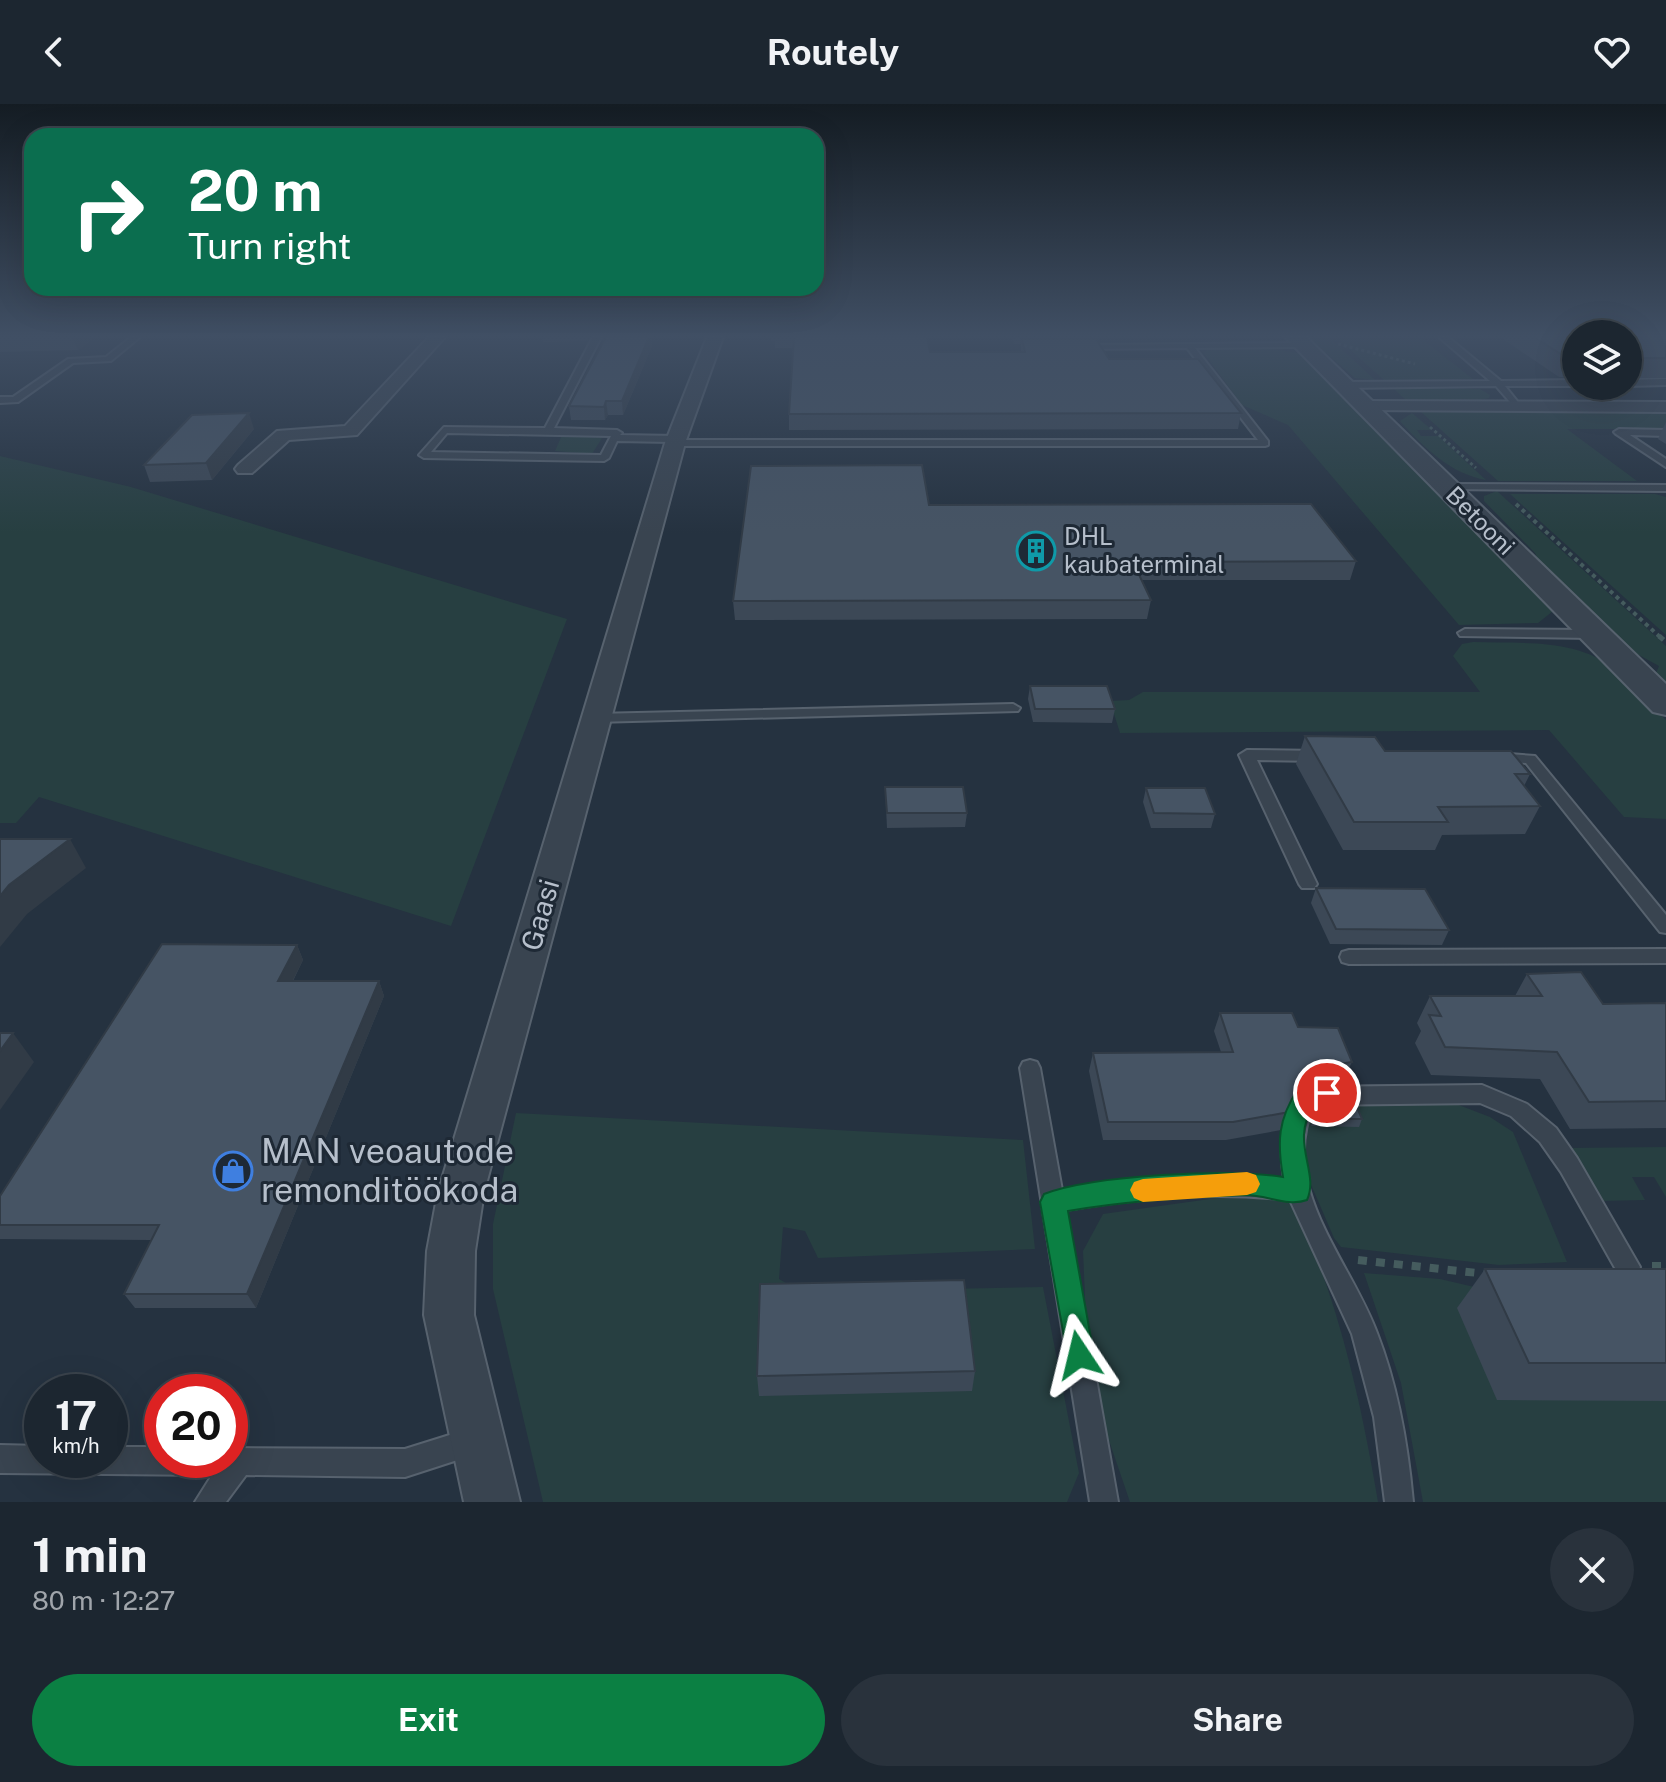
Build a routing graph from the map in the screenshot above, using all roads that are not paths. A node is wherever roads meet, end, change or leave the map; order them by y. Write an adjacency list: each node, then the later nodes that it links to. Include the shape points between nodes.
1 (377, 402): 15 (street, via 350,431 284,435)
2 (563, 402): 10 (lane)
3 (690, 402): 13 (street, Gaasi)
4 (1233, 402): 13 (lane, via 1265,443)
5 (1360, 402): 7 (street, Betooni)
6 (1513, 402): 8 (lane)
7 (1364, 406): 8 (street); 16 (street, Betooni)
8 (1516, 406): 9 (street)
9 (1666, 407)
10 (548, 431): 12 (lane, via 617,433); 12 (lane, via 444,430 424,455 604,458)
11 (1666, 433): 14 (lane, via 1619,432)
12 (614, 438): 13 (lane)
13 (675, 441): 22 (street, Gaasi)
14 (1666, 464)
15 (245, 469)
16 (1445, 487): 17 (lane); 19 (street, Betooni)
17 (1666, 488)
18 (1465, 633): 19 (lane)
19 (1592, 634): 20 (street, Betooni)
20 (1666, 704)
21 (1013, 708): 22 (lane)
22 (595, 718): 33 (street, Gaasi, via 461,1192 451,1251 449,1315)
23 (1341, 756): 25 (lane, via 1247,755)
24 (1483, 758): 26 (lane, via 1530,759)
25 (1308, 884)
26 (1666, 927)
27 (1666, 956): 28 (lane)
28 (1349, 957)
29 (1030, 1068): 31 (lane)
30 (1298, 1191): 31 (lane, via 1251,1183 1113,1192); 32 (lane, via 1290,1145 1294,1115 1307,1096 1482,1094 1519,1110 1548,1135); 41 (lane, via 1364,1332 1394,1437)
31 (1053, 1202): 40 (lane)
32 (1628, 1267)
33 (477, 1440): 36 (lane, via 405,1463); 39 (street, Gaasi)
34 (0, 1459): 35 (lane)
35 (24, 1460)
36 (248, 1463)
37 (227, 1478): 38 (lane)
38 (209, 1502)
39 (492, 1502)
40 (1104, 1502)
41 (1399, 1502)

